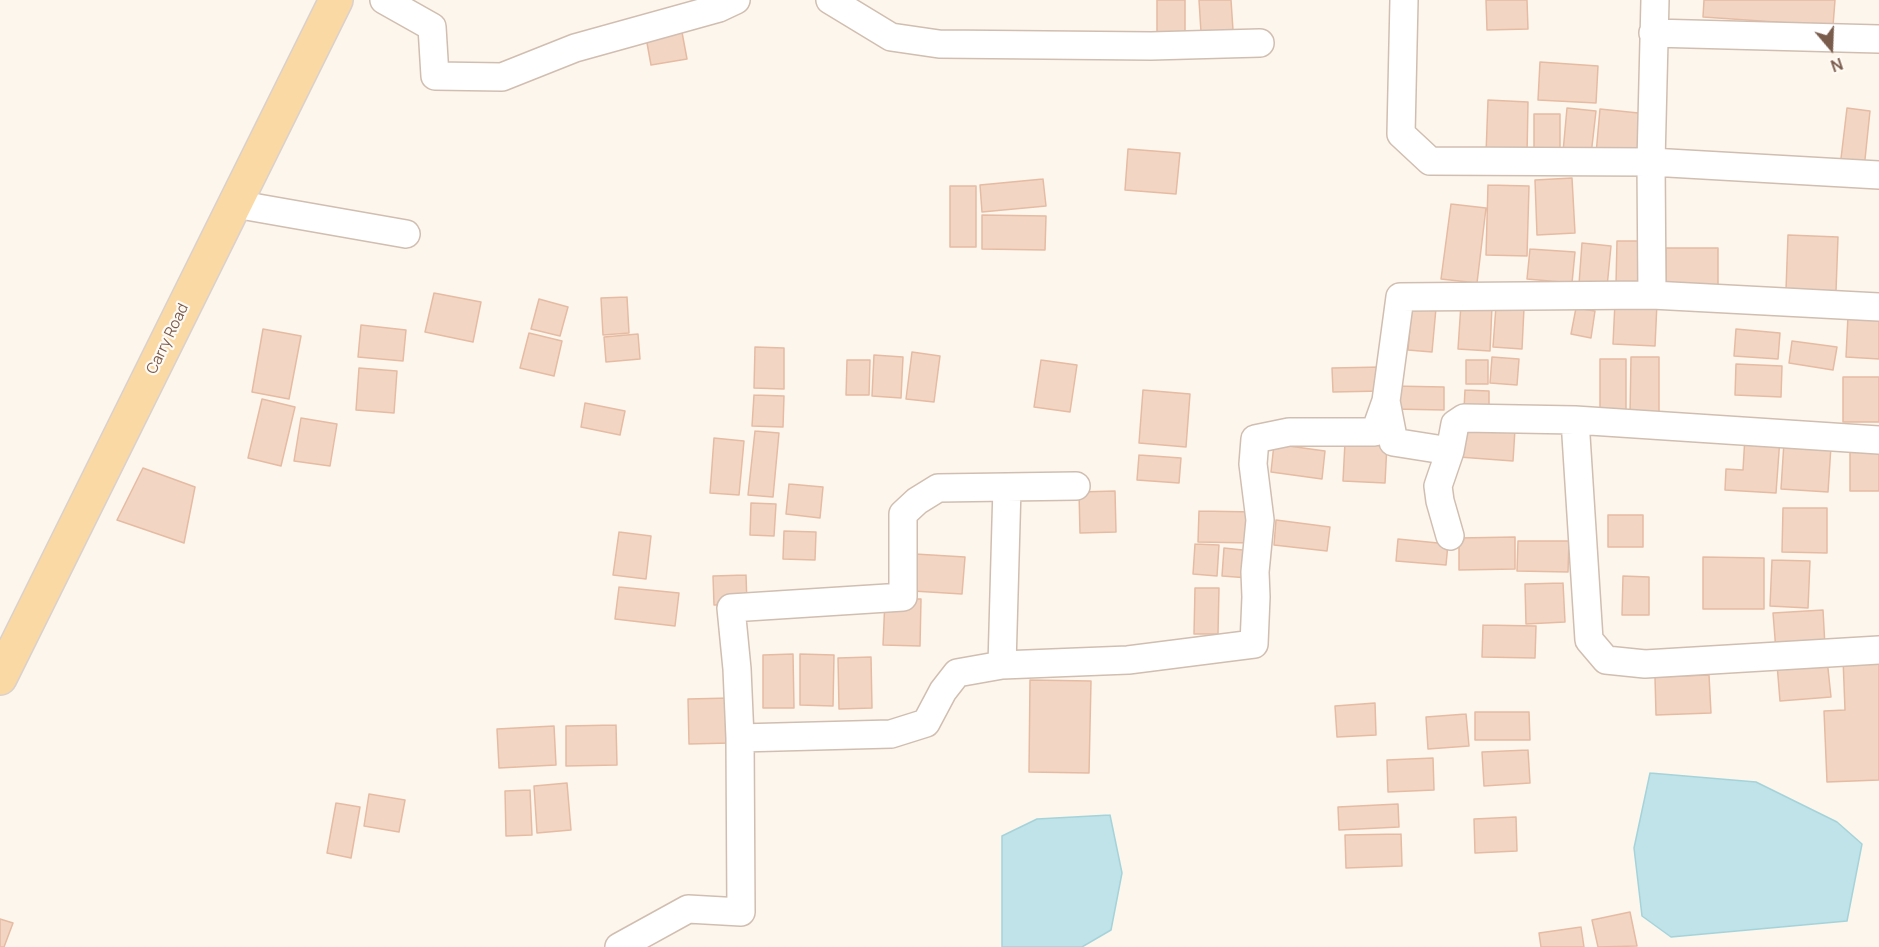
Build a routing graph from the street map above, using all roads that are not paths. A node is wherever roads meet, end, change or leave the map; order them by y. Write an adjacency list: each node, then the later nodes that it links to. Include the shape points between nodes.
1 (336, 0): 12 (main road, Carry Road)
2 (384, 0): 3 (street, via 432,27 435,76 502,77 575,48)
3 (736, 0)
4 (830, 0): 9 (street, via 891,37 939,44)
5 (1404, 0): 10 (street, via 1401,134 1430,161)
6 (1655, 0): 7 (street)
7 (1653, 33): 8 (street); 10 (street)
8 (1879, 39)
9 (1260, 43)
10 (1651, 162): 11 (street); 14 (street)
11 (1879, 175)
12 (235, 204): 13 (street); 25 (main road, Carry Road)
13 (406, 234)
14 (1652, 295): 15 (street); 16 (street, via 1400,297)
15 (1879, 307)
16 (1386, 402): 19 (street, via 1393,442); 24 (street, via 1375,432 1289,432 1255,440 1253,464 1260,520 1254,644 1128,660)
17 (1575, 420): 18 (street); 19 (street, via 1464,418 1455,424); 23 (street, via 1589,640 1606,660 1645,664)
18 (1879, 440)
19 (1450, 450): 22 (street, via 1438,486)
20 (1076, 486): 21 (street)
21 (1007, 487): 24 (street); 26 (street, via 938,488 903,514 903,597 731,608)
22 (1450, 536)
23 (1879, 650)
24 (1002, 665): 26 (street, via 957,673 926,723 891,734)
25 (0, 678)
26 (740, 738): 27 (street, via 741,912 688,909)
27 (619, 947)

